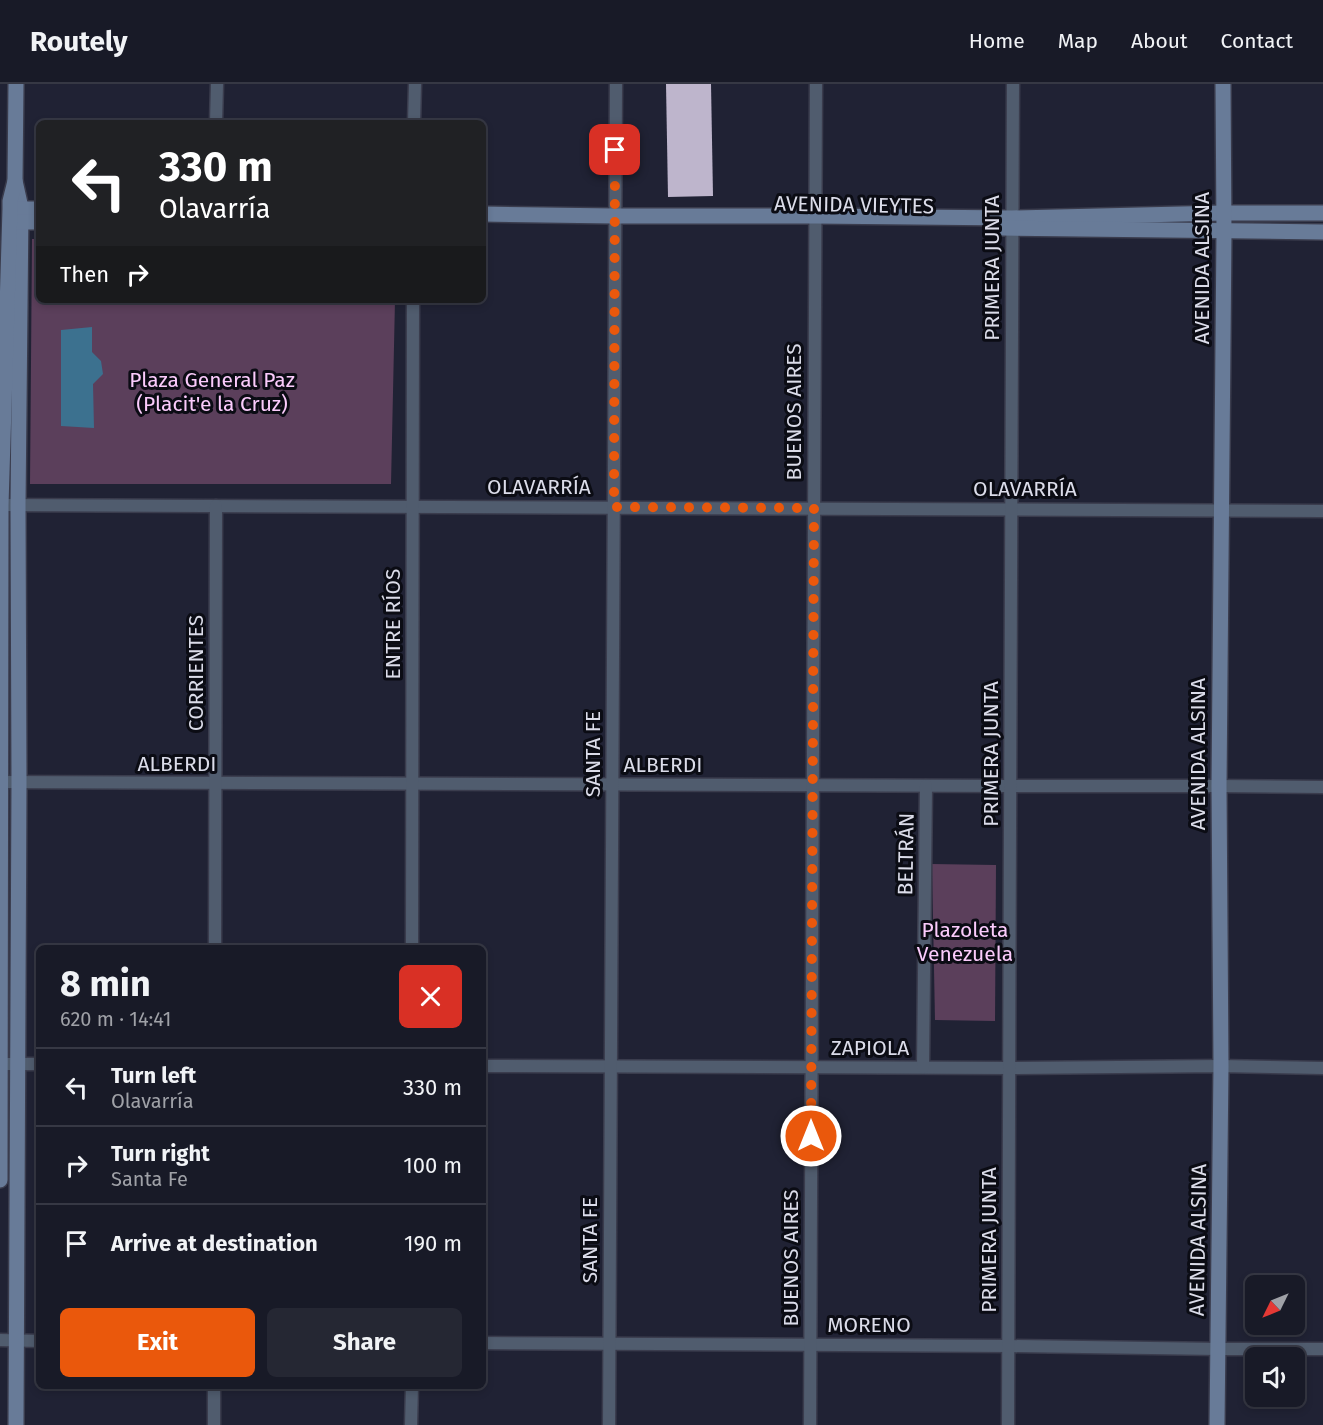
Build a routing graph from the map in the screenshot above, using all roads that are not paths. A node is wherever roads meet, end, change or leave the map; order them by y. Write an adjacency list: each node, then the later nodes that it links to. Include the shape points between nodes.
1 (16, 84): 14 (main road, via 15,182)
2 (217, 84): 8 (street)
3 (415, 84): 9 (street)
4 (616, 84): 15 (street, SANTA FE)
5 (816, 84): 16 (street, BUENOS AIRES)
6 (1013, 84): 19 (street, PRIMERA JUNTA)
7 (1223, 84): 11 (main road, AVENIDA ALSINA)
8 (216, 120)
9 (414, 120)
10 (36, 210): 14 (main road)
11 (1223, 213): 12 (main road, AVENIDA VIEYTES); 19 (main road, AVENIDA VIEYTES); 20 (main road, AVENIDA ALSINA)
12 (1323, 213)
13 (486, 214): 15 (main road, AVENIDA VIEYTES)
14 (10, 215): 17 (main road); 23 (main road); 24 (main road)
15 (614, 220): 16 (main road, AVENIDA VIEYTES); 18 (main road, AVENIDA VIEYTES); 27 (street, SANTA FE)
16 (815, 220): 19 (main road, AVENIDA VIEYTES); 28 (street, BUENOS AIRES)
17 (36, 221)
18 (486, 222)
19 (1012, 223): 20 (main road, AVENIDA VIEYTES); 29 (street, PRIMERA JUNTA)
20 (1224, 231): 21 (main road, AVENIDA VIEYTES); 30 (main road, AVENIDA ALSINA)
21 (1323, 232)
22 (413, 303): 26 (street, ENTRE RÍOS)
23 (1, 505): 24 (street, OLAVARRÍA); 32 (main road)
24 (18, 505): 25 (street, OLAVARRÍA); 33 (main road)
25 (216, 506): 26 (street, OLAVARRÍA); 34 (street, CORRIENTES)
26 (413, 506): 27 (street, OLAVARRÍA); 35 (street, ENTRE RÍOS)
27 (614, 507): 28 (street, OLAVARRÍA); 36 (street, SANTA FE)
28 (814, 508): 29 (street, OLAVARRÍA); 37 (street, BUENOS AIRES)
29 (1012, 509): 30 (street, OLAVARRÍA); 39 (street, PRIMERA JUNTA)
30 (1221, 510): 31 (street, OLAVARRÍA); 40 (main road, AVENIDA ALSINA)
31 (1323, 510)
32 (0, 782): 33 (street, ALBERDI); 44 (main road)
33 (19, 783): 34 (street, ALBERDI); 45 (main road)
34 (215, 783): 35 (street, ALBERDI); 42 (street, CORRIENTES)
35 (412, 784): 36 (street, ALBERDI); 43 (street, ENTRE RÍOS)
36 (612, 785): 37 (street, ALBERDI); 48 (street, SANTA FE)
37 (813, 786): 38 (street, ALBERDI); 50 (street, BUENOS AIRES)
38 (926, 786): 39 (street, ALBERDI); 51 (street, BELTRÁN)
39 (1010, 786): 40 (street, ALBERDI); 52 (street, PRIMERA JUNTA)
40 (1219, 786): 41 (street, ALBERDI); 49 (main road, AVENIDA ALSINA)
41 (1323, 787)
42 (215, 945)
43 (412, 945)
44 (0, 1064): 45 (street); 54 (main road)
45 (17, 1064): 46 (street); 56 (main road)
46 (36, 1064)
47 (486, 1066): 48 (street, ZAPIOLA)
48 (611, 1066): 50 (street, ZAPIOLA); 59 (street, SANTA FE)
49 (1221, 1066): 52 (street, ZAPIOLA); 53 (street, ZAPIOLA); 63 (main road, AVENIDA ALSINA)
50 (812, 1067): 51 (street, ZAPIOLA); 60 (street, BUENOS AIRES)
51 (923, 1067): 52 (street, ZAPIOLA)
52 (1009, 1068): 61 (street, PRIMERA JUNTA)
53 (1323, 1068)
54 (0, 1180)
55 (0, 1340): 56 (street)
56 (16, 1340): 57 (street); 66 (main road)
57 (36, 1341)
58 (486, 1343): 59 (street, MORENO)
59 (609, 1343): 60 (street, MORENO); 69 (street, SANTA FE)
60 (811, 1345): 61 (street, MORENO); 70 (street, BUENOS AIRES)
61 (1008, 1346): 63 (street, MORENO); 71 (street, PRIMERA JUNTA)
62 (1323, 1348): 63 (street, MORENO)
63 (1218, 1349): 72 (main road, AVENIDA ALSINA)
64 (214, 1389): 67 (street)
65 (412, 1389): 68 (street)
66 (16, 1425)
67 (214, 1425)
68 (411, 1425)
69 (609, 1425)
70 (810, 1425)
71 (1008, 1425)
72 (1217, 1425)

